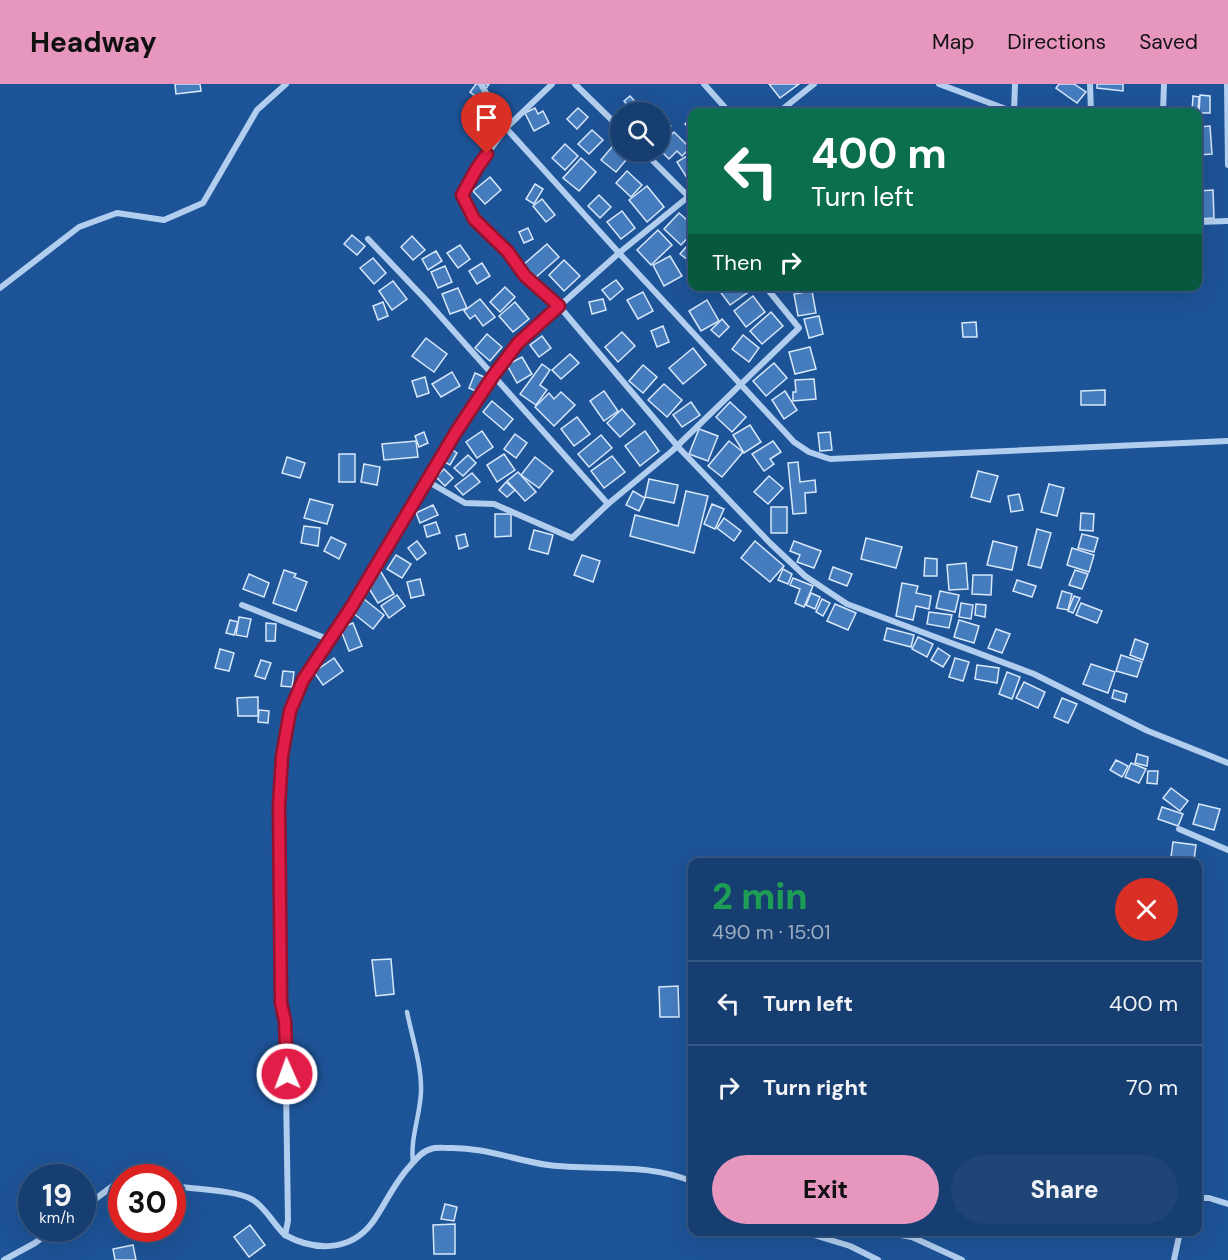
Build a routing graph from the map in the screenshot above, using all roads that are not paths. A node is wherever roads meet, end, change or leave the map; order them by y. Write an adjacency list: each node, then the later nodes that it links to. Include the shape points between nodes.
1 (286, 84): 28 (street, via 257,110 203,203 164,220 117,213 79,227)
2 (481, 84): 19 (street)
3 (552, 84): 19 (street)
4 (575, 84): 18 (street)
5 (704, 84): 12 (street)
6 (813, 84): 13 (street)
7 (939, 84): 14 (street)
8 (1015, 84): 15 (street)
9 (1090, 84): 16 (street)
10 (1164, 84): 17 (street)
11 (1227, 84): 21 (street)
12 (725, 108)
13 (784, 108)
14 (1003, 108)
15 (1014, 108)
16 (1091, 108)
17 (1163, 108)
18 (610, 118)
19 (506, 128): 27 (street); 30 (street, via 462,195 474,219 508,252 525,276)
20 (655, 162): 22 (street)
21 (1228, 165)
22 (688, 193)
23 (688, 200): 27 (street)
24 (1228, 221): 25 (street)
25 (1202, 222)
26 (368, 239): 31 (street)
27 (619, 254): 30 (street); 32 (street)
28 (0, 288)
29 (769, 291): 32 (street, via 799,327)
30 (559, 306): 31 (street, via 518,343); 34 (street)
31 (493, 376): 35 (street); 36 (street)
32 (741, 386): 33 (street, via 794,442 830,459); 34 (street)
33 (1228, 441)
34 (678, 446): 36 (street); 39 (street, via 805,576 847,604 1034,674 1148,731)
35 (427, 481): 36 (street, via 465,503 494,504 572,538); 38 (street)
36 (608, 504)
37 (242, 605): 38 (street)
38 (330, 640): 48 (street, via 303,680 290,711 282,756 279,806 281,1003 287,1074)
39 (1228, 763)
40 (1179, 829): 41 (street)
41 (1228, 850)
42 (407, 1012): 43 (lane, via 421,1089 411,1149)
43 (413, 1162): 44 (street, via 430,1149 475,1148 547,1164 659,1172); 48 (street, via 371,1224 354,1239 323,1247 301,1244)
44 (688, 1180)
45 (186, 1188): 48 (street, via 251,1198)
46 (1202, 1198): 47 (street)
47 (1228, 1204)
48 (285, 1235)
49 (817, 1236): 54 (street)
50 (906, 1236): 55 (street)
51 (1179, 1236): 56 (street)
52 (37, 1242): 53 (street)
53 (4, 1260)
54 (878, 1260)
55 (962, 1260)
56 (1174, 1260)

